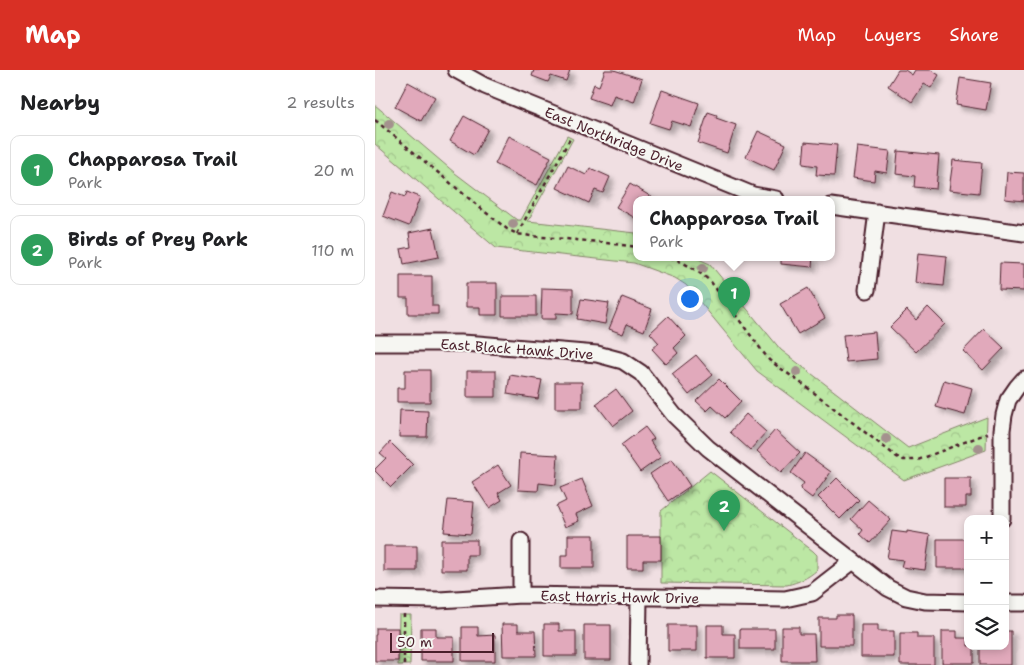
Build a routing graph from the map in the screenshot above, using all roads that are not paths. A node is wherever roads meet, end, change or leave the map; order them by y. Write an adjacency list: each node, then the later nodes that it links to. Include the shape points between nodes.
1 (456, 70): 2 (street, East Northridge Drive, via 485,86)
2 (758, 196)
3 (835, 207): 4 (street)
4 (877, 212): 5 (street); 6 (street)
5 (1024, 233)
6 (867, 290)
7 (375, 343): 11 (street, East Black Hawk Drive, via 479,344 597,354 623,361 641,373 674,415 708,448)
8 (1024, 380): 9 (street, via 1008,400 1004,415)
9 (1002, 515)
10 (521, 541): 12 (street)
11 (853, 560): 13 (street, East Harris Hawk Drive, via 812,593 785,599); 15 (street, East Black Hawk Drive, via 888,588 906,597)
12 (521, 595): 13 (street, East Harris Hawk Drive); 14 (street, East Harris Hawk Drive)
13 (639, 597): 18 (street)
14 (375, 600)
15 (964, 602)
16 (1009, 603): 17 (street)
17 (1024, 603)
18 (638, 665)

